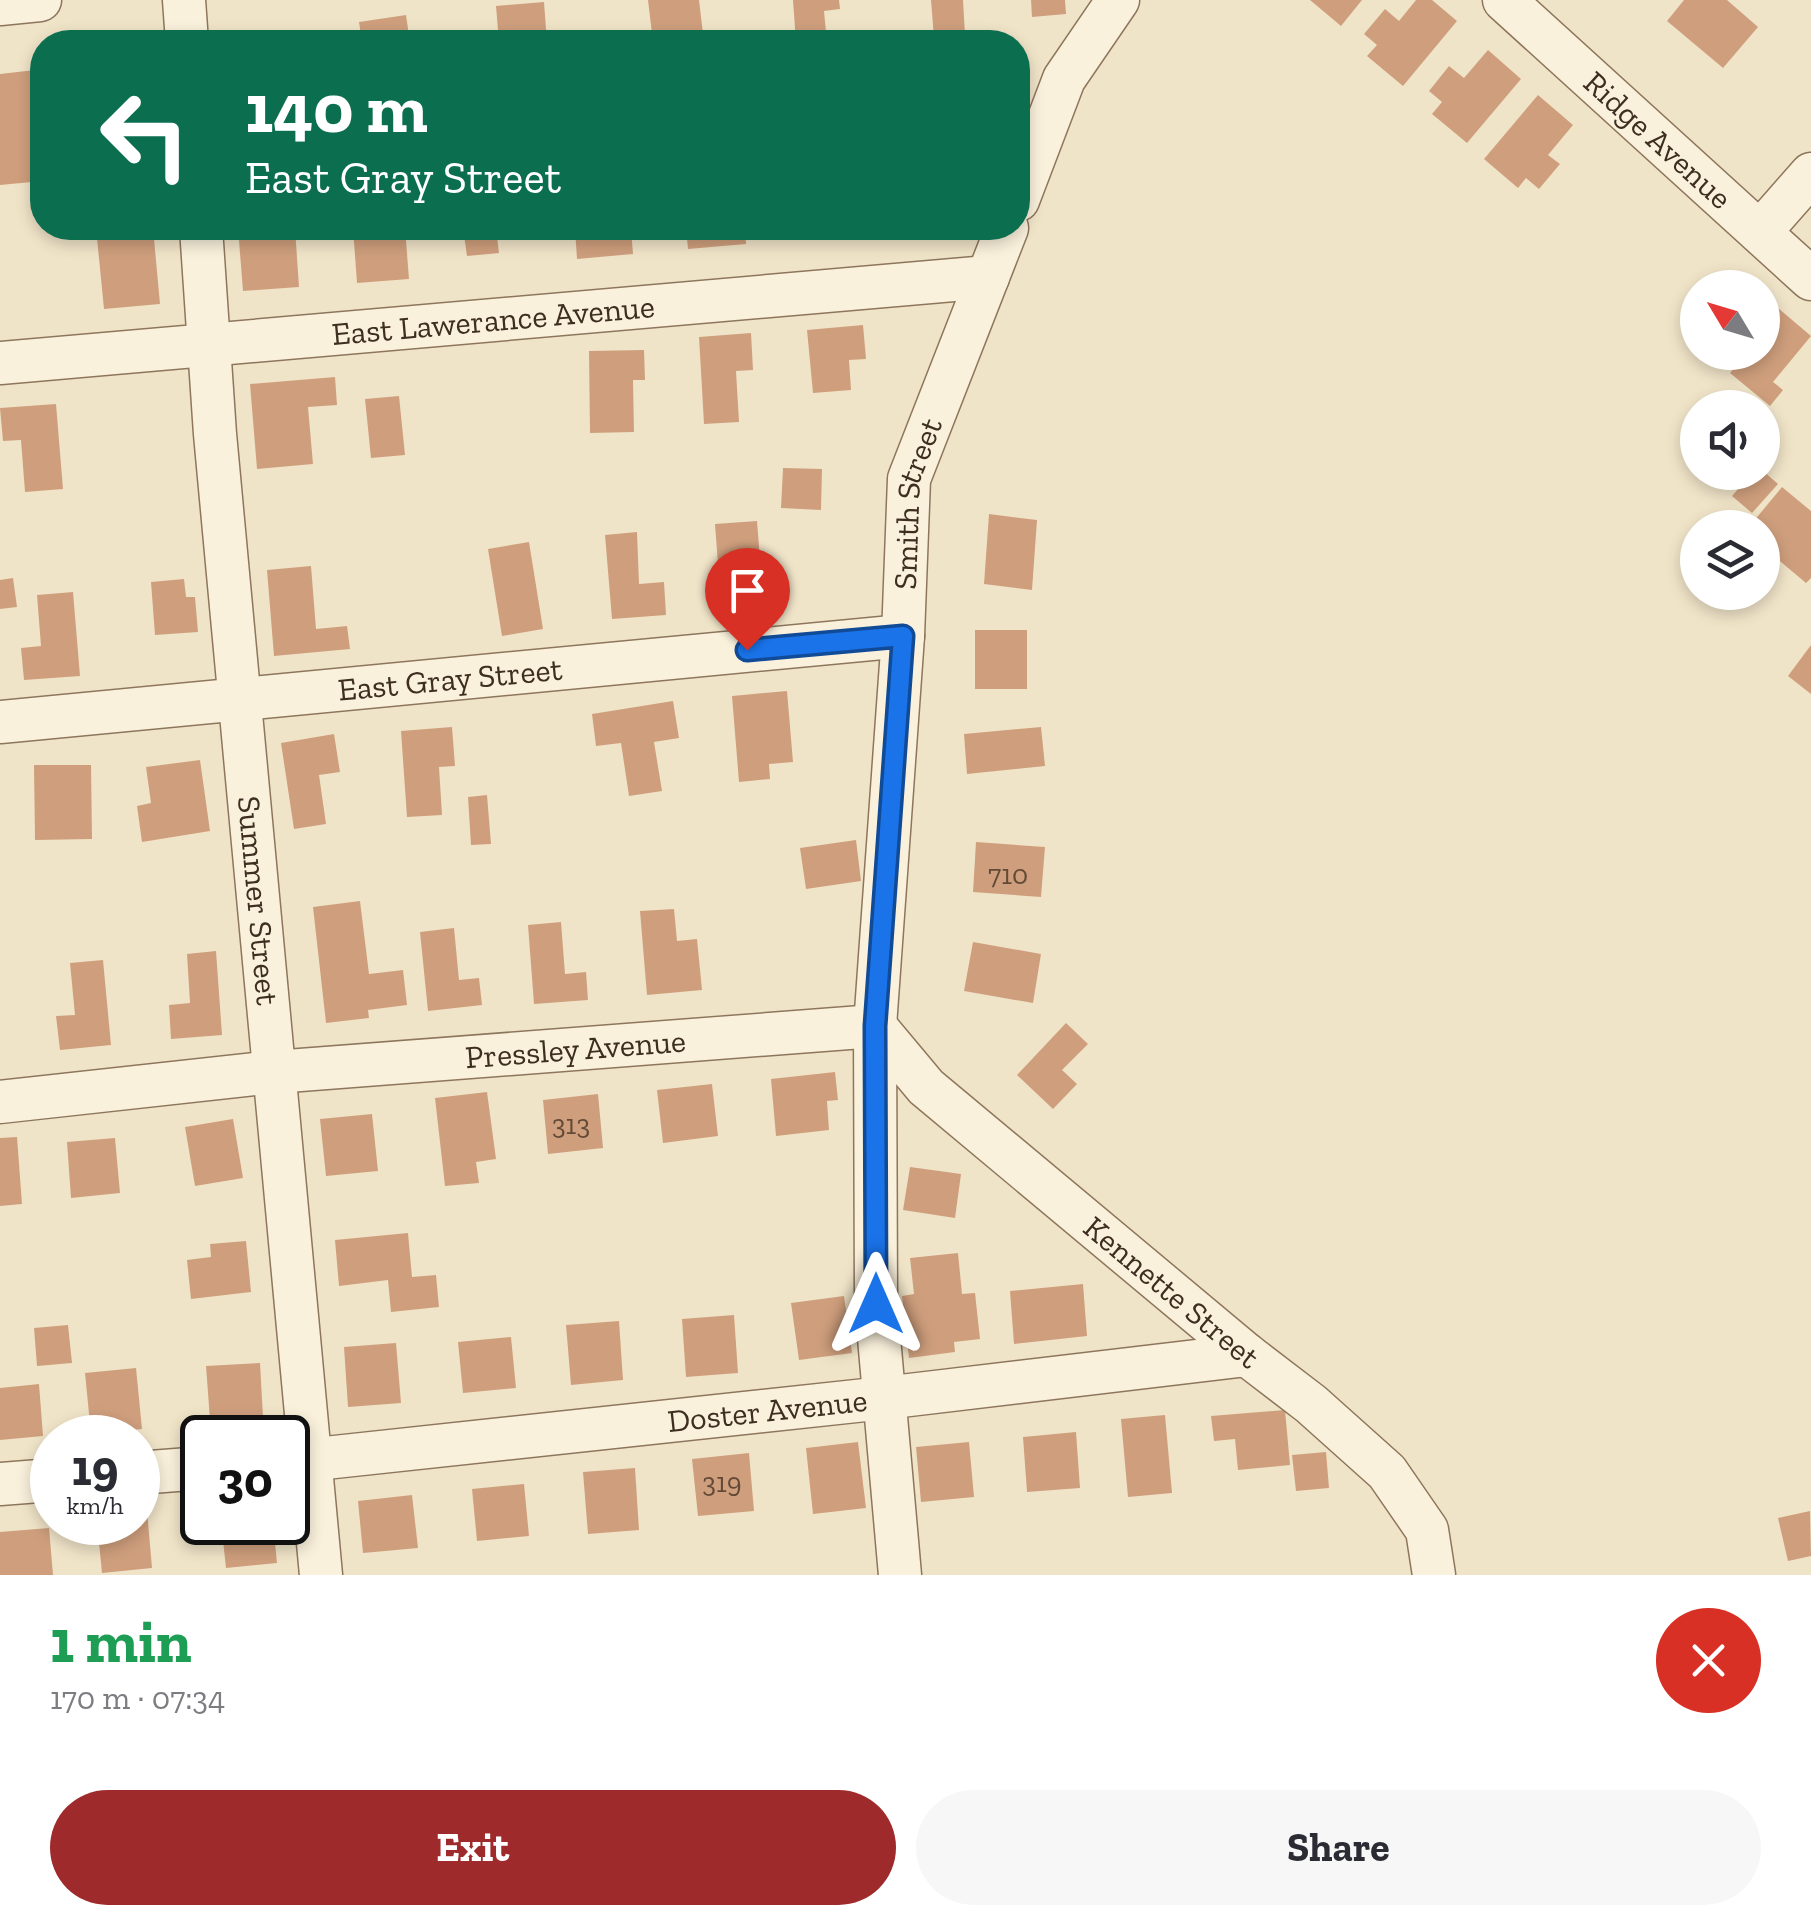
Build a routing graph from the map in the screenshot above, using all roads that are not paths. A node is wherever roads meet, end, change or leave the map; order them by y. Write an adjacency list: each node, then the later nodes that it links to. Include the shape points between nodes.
1 (40, 0): 5 (street)
2 (184, 0): 6 (street)
3 (1118, 0): 7 (street, via 1064,79)
4 (1504, 0): 9 (street, Ridge Avenue)
5 (0, 4)
6 (187, 30)
7 (1030, 168)
8 (1811, 174): 9 (street)
9 (1760, 232): 13 (street, Ridge Avenue)
10 (201, 240): 14 (street, Summer Street)
11 (1002, 240): 12 (street, Smith Street)
12 (988, 276): 14 (street, East Lawerance Avenue); 16 (street, Smith Street, via 910,480)
13 (1811, 279)
14 (209, 345): 15 (street, East Lawerance Avenue); 17 (street, Summer Street)
15 (0, 363)
16 (903, 636): 17 (street, East Gray Street); 19 (street, Smith Street)
17 (239, 697): 18 (street, East Gray Street); 20 (street, Summer Street)
18 (0, 722)
19 (875, 1026): 20 (street, Pressley Avenue); 22 (street, Kennette Street, via 926,1087); 23 (street, Smith Street, via 876,1304)
20 (274, 1072): 21 (street, Pressley Avenue); 24 (street, Summer Street)
21 (0, 1102)
22 (1247, 1355): 23 (street, Doster Avenue); 31 (street, Kennette Street, via 1387,1472 1427,1530)
23 (884, 1398): 25 (street, Doster Avenue); 30 (street, Smith Street)
24 (296, 1415)
25 (310, 1460)
26 (30, 1482): 27 (street)
27 (0, 1484)
28 (310, 1518): 29 (street, Summer Street)
29 (321, 1575)
30 (900, 1575)
31 (1434, 1575)

